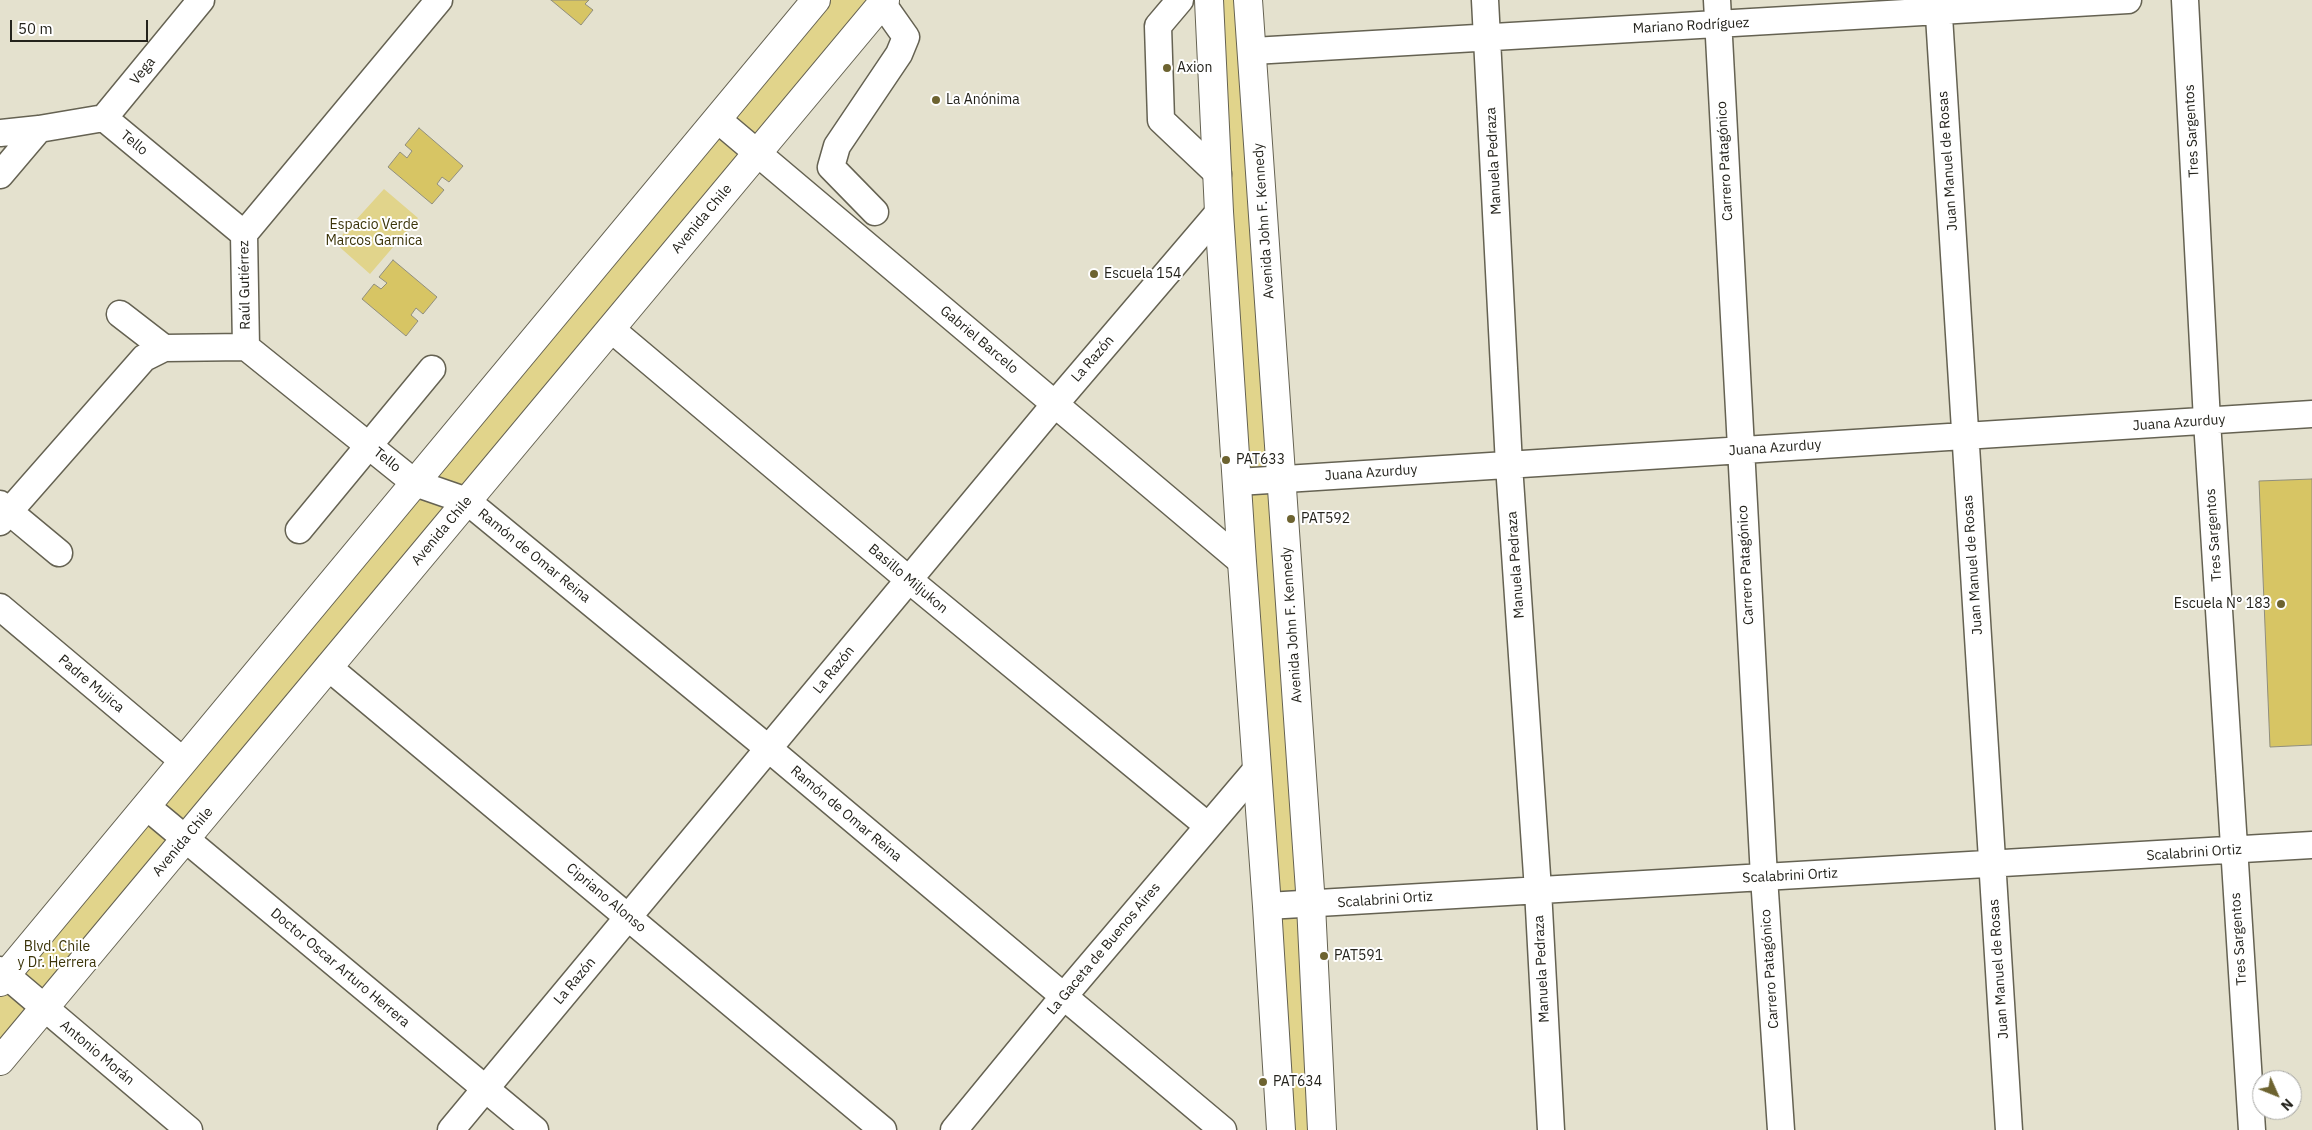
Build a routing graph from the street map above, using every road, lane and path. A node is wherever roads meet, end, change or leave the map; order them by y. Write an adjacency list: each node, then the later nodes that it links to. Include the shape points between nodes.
1 (201, 0): 15 (street, Vega)
2 (439, 0): 24 (street, Raúl Gutiérrez)
3 (816, 0): 16 (main road)
4 (1180, 0): 20 (street, via 1158,26 1161,120)
5 (1209, 0): 20 (main road)
6 (1248, 0): 14 (main road, Avenida John F. Kennedy)
7 (1485, 0): 13 (street, Manuela Pedraza)
8 (2128, 0): 11 (street, Mariano Rodríguez)
9 (2185, 0): 32 (street, Tres Sargentos)
10 (883, 2): 19 (main road, Avenida Chile); 22 (street, via 906,37 836,146 831,167)
11 (1938, 6): 12 (street, Mariano Rodríguez); 33 (street, Juan Manuel de Rosas)
12 (1718, 12): 13 (street, Mariano Rodríguez); 35 (street, Carrero Patagónico)
13 (1487, 38): 14 (street, Mariano Rodríguez); 36 (street, Manuela Pedraza)
14 (1253, 51): 37 (main road, Avenida John F. Kennedy)
15 (104, 118): 17 (street); 24 (street, Tello)
16 (717, 119): 19 (street, Gabriel Barcelo); 39 (main road)
17 (39, 129): 18 (street); 21 (street)
18 (0, 133)
19 (758, 152): 26 (main road, Avenida Chile); 30 (street, Gabriel Barcelo)
20 (1218, 174): 23 (main road)
21 (0, 175)
22 (875, 212)
23 (1219, 212): 30 (street, La Razón); 38 (main road)
24 (244, 234): 27 (street, Raúl Gutiérrez)
25 (120, 314): 28 (street)
26 (610, 328): 40 (main road, Avenida Chile); 45 (street, Basillo Miljukon)
27 (246, 347): 28 (street, Raúl Gutiérrez); 34 (street, Tello)
28 (164, 348): 41 (street, Raúl Gutiérrez, via 144,358)
29 (432, 370): 34 (street)
30 (1055, 404): 44 (street, Gabriel Barcelo); 45 (street, La Razón)
31 (2312, 414): 32 (street, Juana Azurduy)
32 (2206, 421): 33 (street, Juana Azurduy); 55 (street, Tres Sargentos)
33 (1965, 436): 35 (street, Juana Azurduy); 56 (street, Juan Manuel de Rosas)
34 (369, 446): 39 (street, Tello); 42 (street)
35 (1740, 450): 36 (street, Juana Azurduy); 57 (street, Carrero Patagónico)
36 (1509, 465): 37 (street, Juana Azurduy); 58 (street, Manuela Pedraza)
37 (1282, 479): 38 (street, Juana Azurduy); 59 (main road, Avenida John F. Kennedy)
38 (1238, 482): 44 (main road)
39 (415, 483): 40 (street, Tello); 49 (main road)
40 (467, 502): 47 (main road, Avenida Chile); 48 (street, Ramón de Omar Reina)
41 (3, 512): 43 (street)
42 (299, 530)
43 (59, 553)
44 (1242, 562): 50 (main road)
45 (908, 579): 48 (street, La Razón); 52 (street, Basillo Miljukon)
46 (0, 607): 49 (street, Padre Mujica)
47 (328, 667): 53 (main road, Avenida Chile); 61 (street, Cipriano Alonso)
48 (769, 750): 61 (street, La Razón); 63 (street, Ramón de Omar Reina)
49 (183, 761): 51 (main road)
50 (1257, 769): 52 (street, La Gaceta de Buenos Aires); 60 (main road)
51 (146, 806): 53 (street, Doctor Oscar Arturo Herrera); 62 (main road)
52 (1208, 826): 63 (street, La Gaceta de Buenos Aires)
53 (185, 839): 64 (main road, Avenida Chile); 66 (street, Doctor Oscar Arturo Herrera)
54 (2312, 845): 55 (street, Scalabrini Ortiz)
55 (2233, 851): 56 (street, Scalabrini Ortiz); 78 (street, Tres Sargentos)
56 (1992, 865): 57 (street, Scalabrini Ortiz); 77 (street, Juan Manuel de Rosas)
57 (1764, 877): 58 (street, Scalabrini Ortiz); 76 (street, Carrero Patagónico)
58 (1538, 890): 59 (street, Scalabrini Ortiz); 75 (street, Manuela Pedraza)
59 (1311, 905): 60 (street, Scalabrini Ortiz); 74 (main road, Avenida John F. Kennedy)
60 (1267, 906): 73 (main road)
61 (629, 918): 66 (street, La Razón); 70 (street, Cipriano Alonso)
62 (2, 976): 64 (street, Antonio Morán)
63 (1064, 996): 71 (street, La Gaceta de Buenos Aires); 72 (street, Ramón de Omar Reina)
64 (44, 1009): 65 (main road, Avenida Chile); 67 (street, Antonio Morán)
65 (0, 1061)
66 (484, 1089): 68 (street, La Razón); 69 (street, Doctor Oscar Arturo Herrera)
67 (189, 1130)
68 (451, 1130)
69 (534, 1130)
70 (883, 1130)
71 (954, 1130)
72 (1223, 1130)
73 (1281, 1130)
74 (1322, 1130)
75 (1551, 1130)
76 (1781, 1130)
77 (2009, 1130)
78 (2252, 1130)

